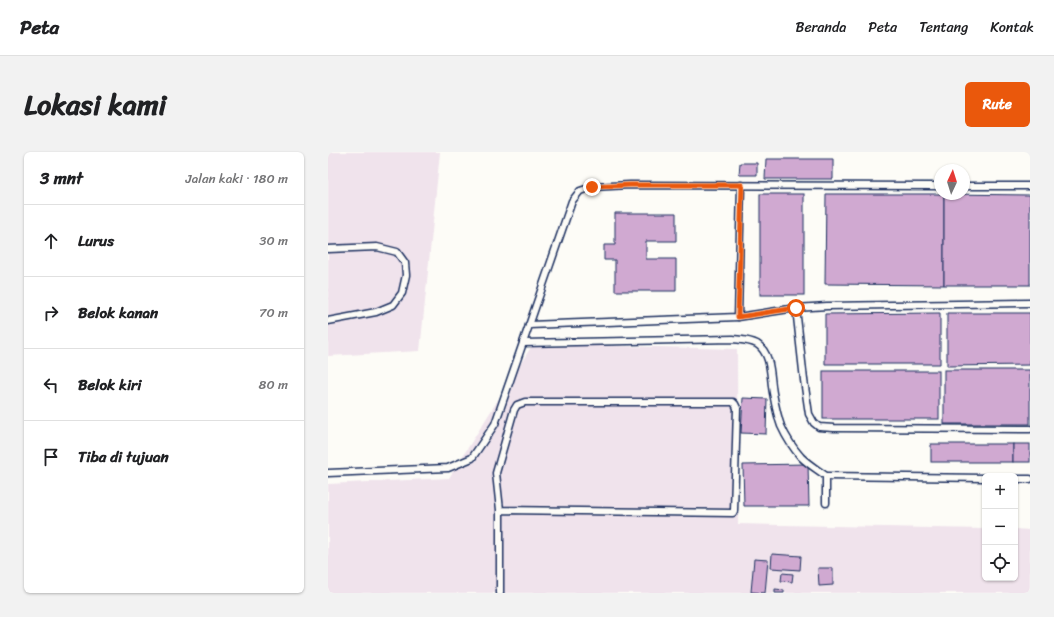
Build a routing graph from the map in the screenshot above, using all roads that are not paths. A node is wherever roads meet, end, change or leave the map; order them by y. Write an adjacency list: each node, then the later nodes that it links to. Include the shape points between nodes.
1 (742, 185): 2 (lane); 8 (lane); 10 (lane, via 630,185 592,187 580,191 572,201)
2 (934, 186)
3 (970, 186): 4 (lane)
4 (1030, 186)
5 (328, 249): 9 (lane, via 378,247 397,252 405,263 406,275 402,293 393,305 376,312)
6 (1030, 302): 7 (lane)
7 (796, 308): 8 (lane); 12 (lane, via 809,414 820,427)
8 (738, 317): 10 (lane)
9 (328, 321)
10 (529, 325): 11 (lane)
11 (523, 343): 13 (lane, via 495,424 472,458 448,468); 14 (lane, via 725,339 747,340 757,344 766,356 776,410 790,442 802,458)
12 (1030, 429)
13 (328, 473)
14 (826, 476): 15 (lane); 18 (lane)
15 (982, 478)
16 (1018, 479): 17 (lane)
17 (1030, 479)
18 (826, 503)
19 (500, 510): 19 (lane, via 496,473 516,405 525,402 733,402 737,408 732,513); 20 (lane)
20 (500, 593)

